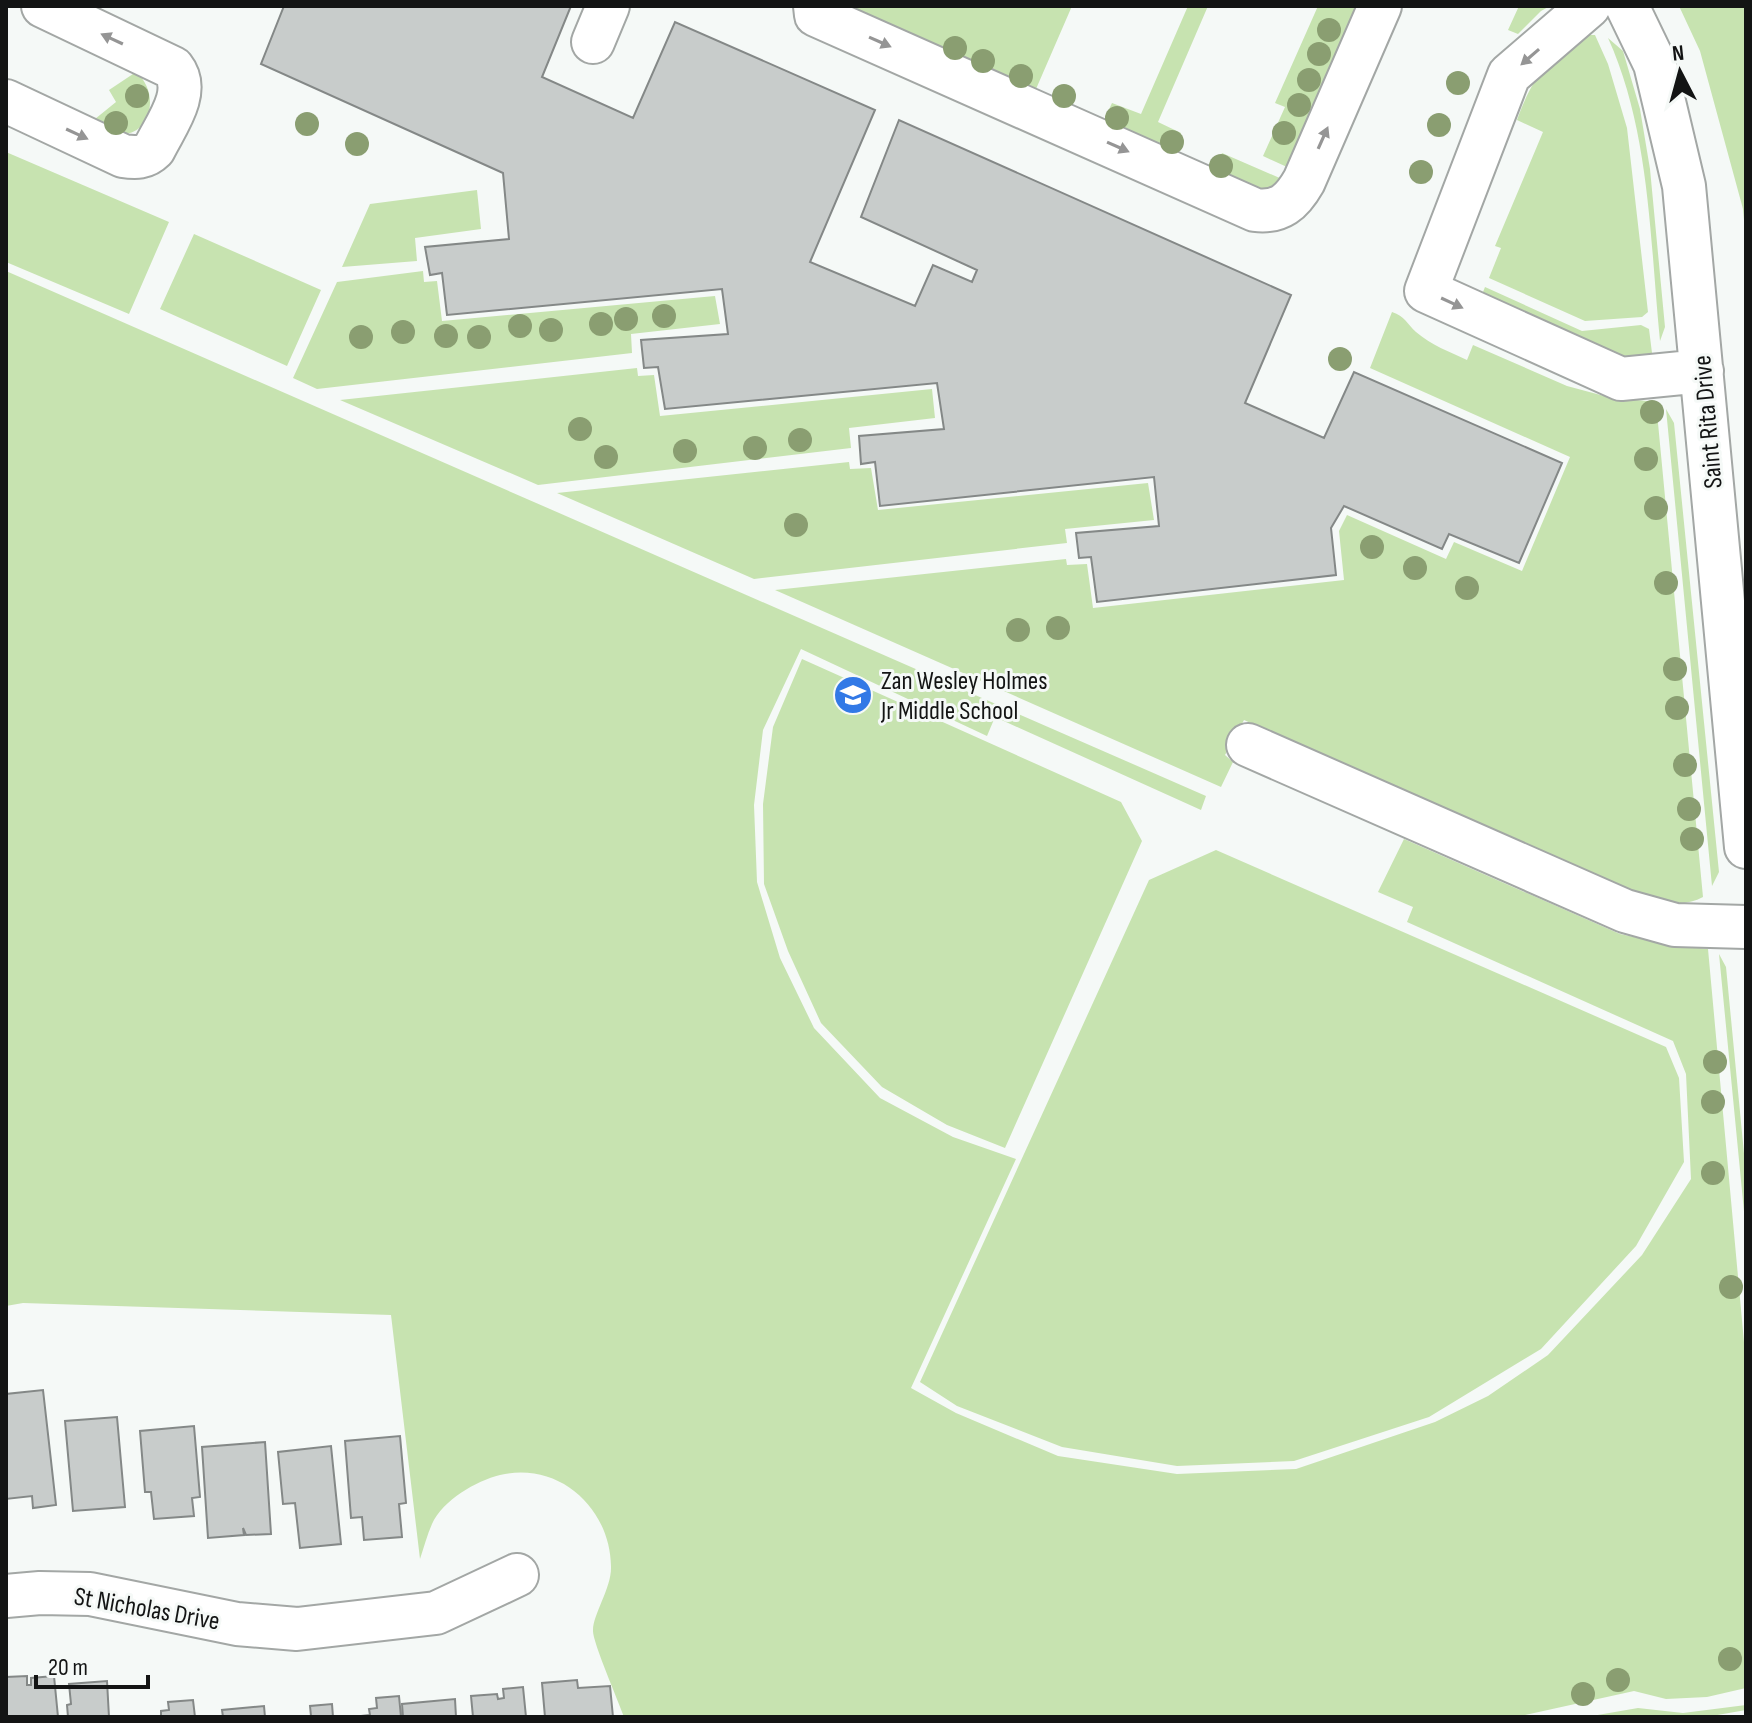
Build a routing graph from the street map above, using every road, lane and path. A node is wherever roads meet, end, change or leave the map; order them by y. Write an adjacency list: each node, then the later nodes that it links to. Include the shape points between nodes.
1 (43, 6): 6 (street, one-way to 1, via 123,156 138,158 154,149 181,93 182,82 173,68)
2 (1380, 6): 5 (street, one-way to 2, via 1269,212 1297,194)
3 (1589, 6): 7 (street, one-way to 7, via 1509,75 1426,291 1621,379)
4 (1627, 6): 7 (street, Saint Rita Drive, via 1655,64 1684,186)
5 (809, 9)
6 (6, 101)
7 (1702, 371): 9 (street, Saint Rita Drive)
8 (1248, 745): 10 (street, via 1625,911 1675,925)
9 (1746, 847)
10 (1746, 927)
11 (517, 1575): 12 (street, St Nicholas Drive, via 436,1613 297,1629 237,1624 90,1594)
12 (6, 1596)

